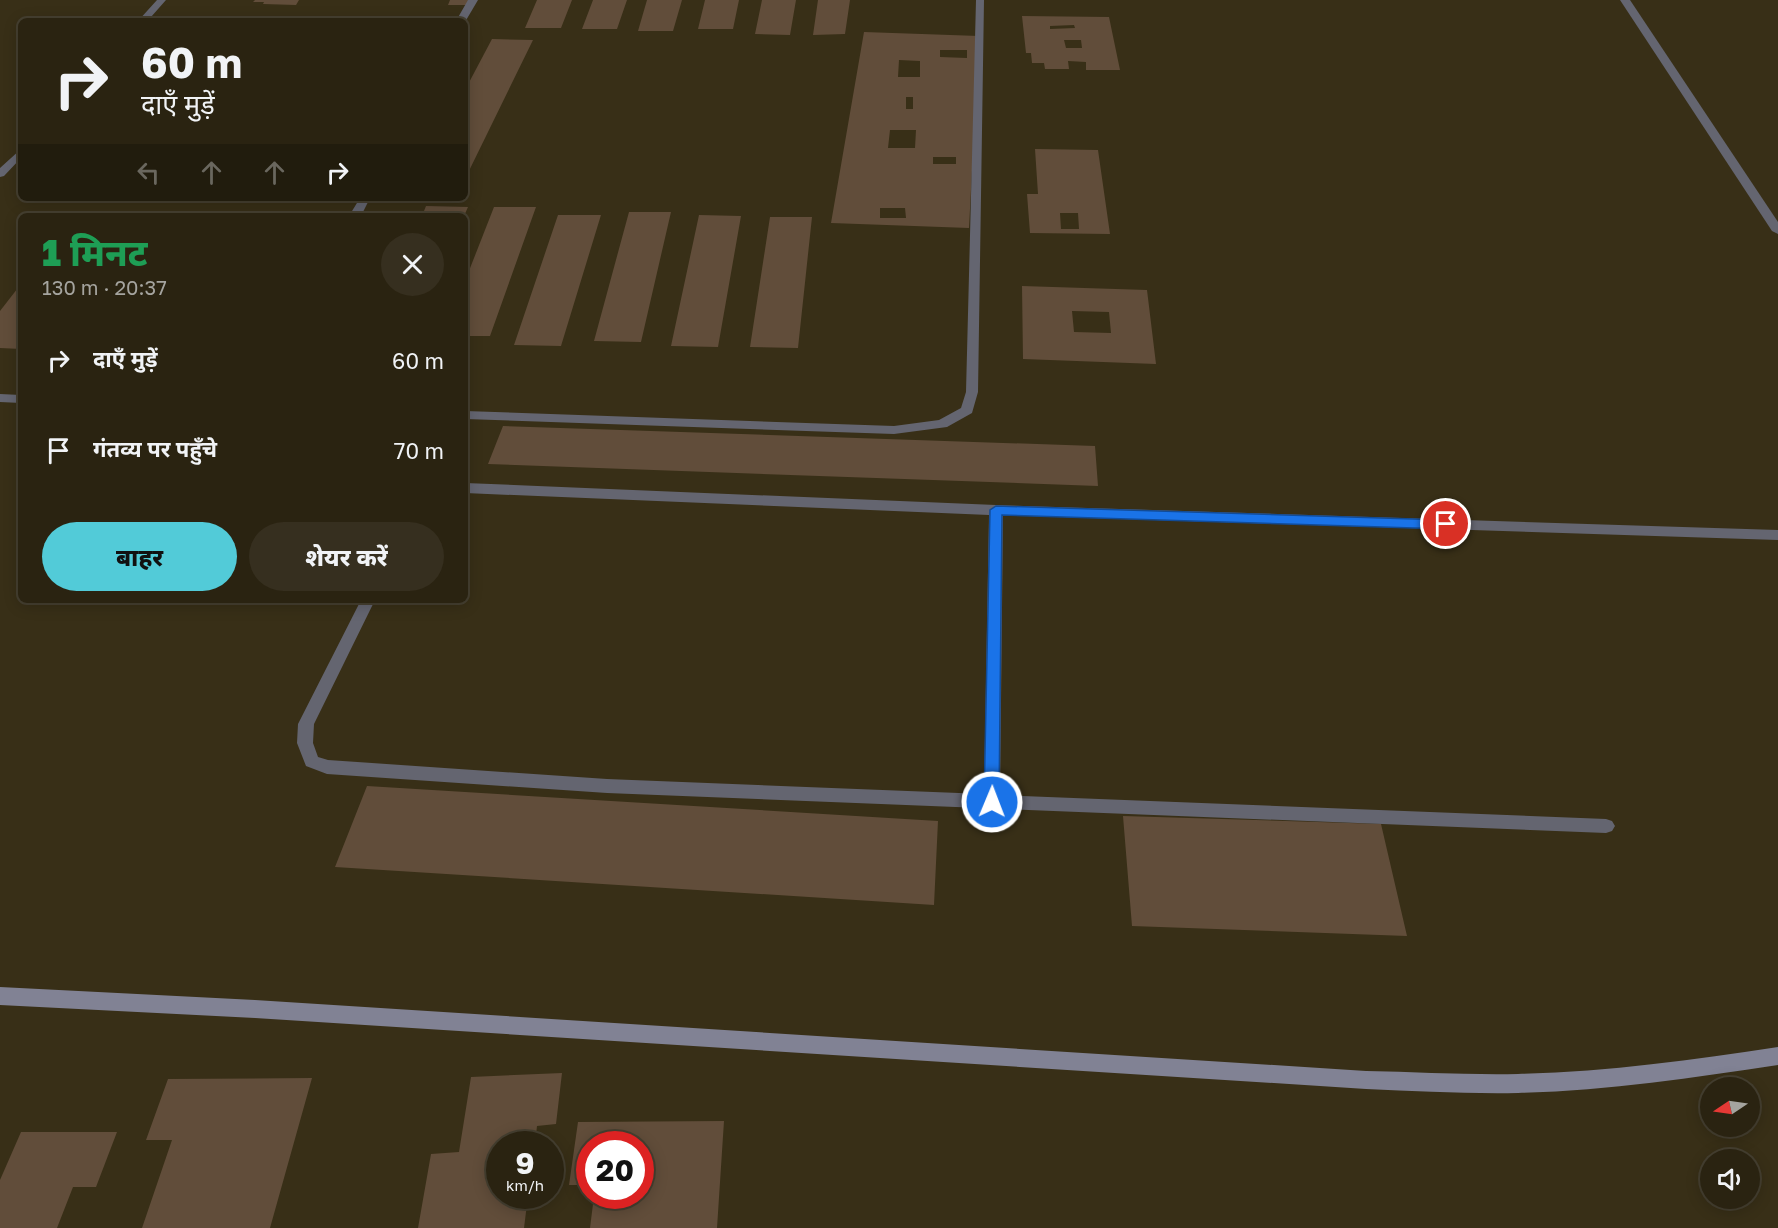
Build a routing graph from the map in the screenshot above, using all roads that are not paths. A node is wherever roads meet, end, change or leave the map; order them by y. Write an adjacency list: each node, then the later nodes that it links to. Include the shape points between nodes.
1 (162, 0): 5 (street)
2 (472, 0): 6 (street)
3 (980, 0): 12 (street, via 972,392 967,410 942,424 894,430)
4 (1625, 0): 9 (street)
5 (145, 18)
6 (463, 18)
7 (18, 155): 8 (street)
8 (0, 174)
9 (1778, 231)
10 (0, 398): 11 (street)
11 (18, 399)
12 (468, 415)
13 (468, 488): 14 (street)
14 (996, 510): 15 (street); 17 (street)
15 (1778, 535)
16 (366, 603): 17 (street, via 306,724 305,743 312,761 327,767 607,786)
17 (992, 802): 18 (street)
18 (1606, 826)
19 (0, 996): 20 (street, via 1482,1084 1594,1079)
20 (1778, 1056)

